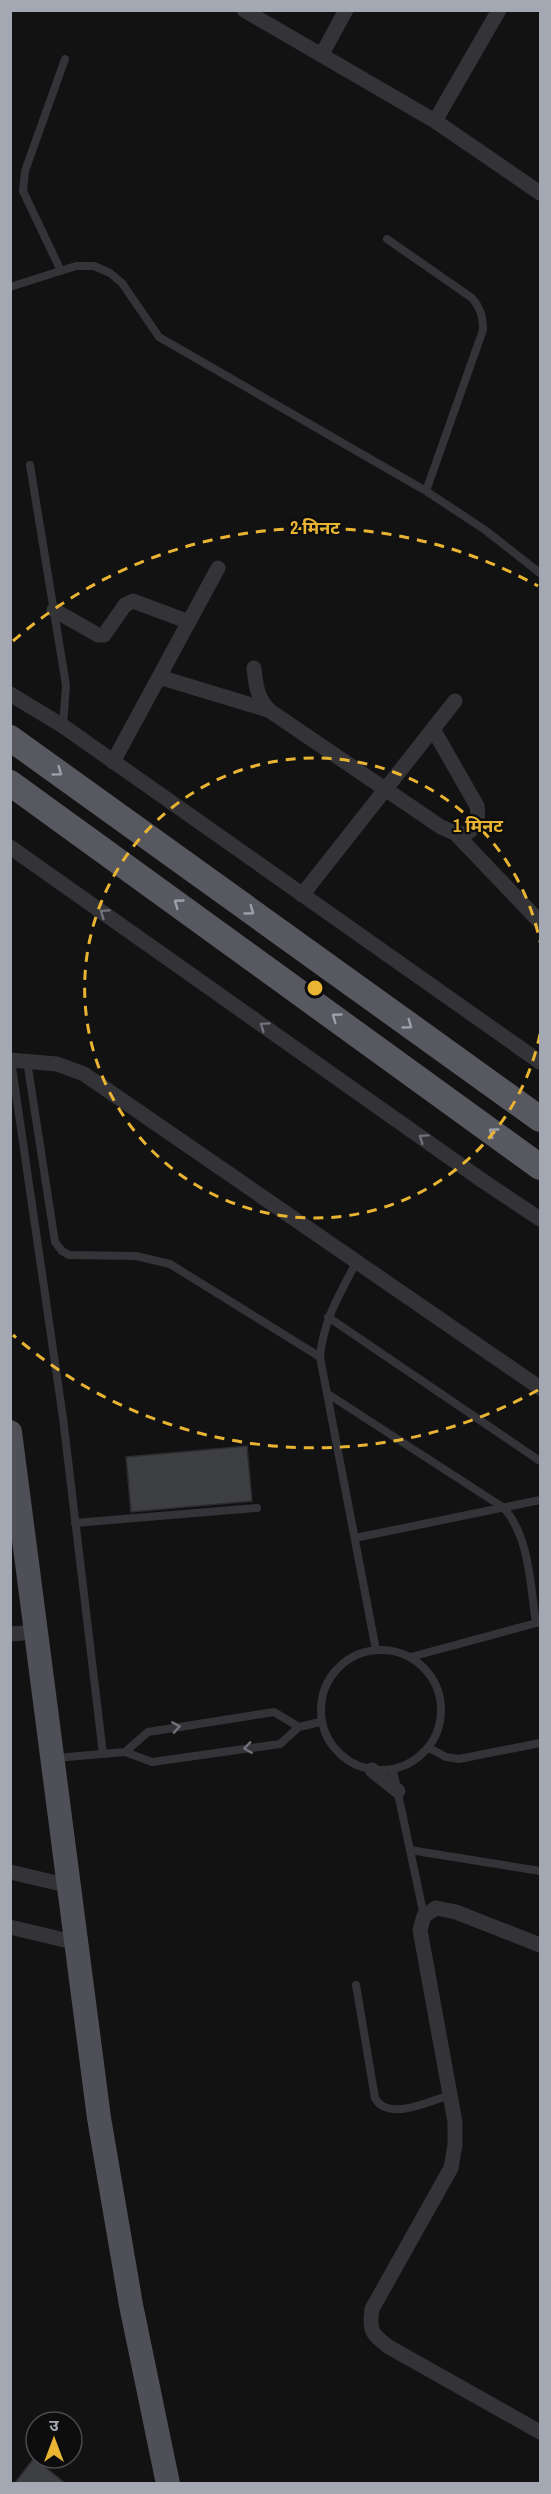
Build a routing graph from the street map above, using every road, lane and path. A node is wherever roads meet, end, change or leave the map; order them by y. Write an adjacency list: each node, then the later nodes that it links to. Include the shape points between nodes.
1 (244, 10): 4 (street)
2 (346, 10): 4 (street)
3 (500, 10): 6 (street)
4 (322, 54): 6 (street)
5 (65, 59): 9 (lane, via 25,171 23,191)
6 (435, 121): 7 (street)
7 (540, 192)
8 (387, 239): 12 (lane, via 472,298 483,319 483,330)
9 (61, 271): 10 (lane); 12 (lane, via 94,267 110,273 122,283 159,337)
10 (10, 286)
11 (30, 465): 15 (lane)
12 (426, 491): 14 (lane)
13 (218, 568): 16 (street)
14 (540, 573)
15 (54, 610): 16 (street, via 98,635 104,635 125,605 133,601); 22 (lane, via 66,685)
16 (189, 622): 18 (street)
17 (254, 668): 21 (street, via 256,691)
18 (159, 677): 21 (street); 25 (street)
19 (10, 694): 22 (street)
20 (455, 701): 23 (street)
21 (270, 711): 27 (street)
22 (63, 726): 25 (street)
23 (433, 729): 27 (street); 28 (street, via 477,806 479,818 474,828 466,834)
24 (10, 738): 35 (highway, one-way to 35)
25 (113, 762): 30 (street)
26 (10, 783): 36 (highway, one-way to 26)
27 (385, 791): 28 (street); 30 (street)
28 (455, 834): 31 (street)
29 (10, 847): 37 (street, one-way to 29)
30 (302, 895): 34 (street)
31 (539, 921)
32 (11, 1060): 33 (street); 48 (lane)
33 (27, 1060): 38 (street, via 57,1064 84,1074); 40 (lane, via 55,1242 62,1251 78,1257 136,1256 170,1264)
34 (540, 1062)
35 (540, 1119)
36 (540, 1167)
37 (540, 1219)
38 (357, 1261): 39 (lane); 41 (street)
39 (327, 1317): 40 (lane); 44 (lane)
40 (320, 1357): 42 (lane)
41 (540, 1388)
42 (328, 1394): 47 (lane); 49 (lane)
43 (10, 1432): 51 (main road)
44 (540, 1461)
45 (540, 1500): 47 (lane)
46 (257, 1508): 48 (lane)
47 (504, 1508): 49 (lane); 50 (lane, via 521,1535)
48 (75, 1523): 60 (lane)
49 (355, 1538): 53 (lane)
50 (538, 1623): 54 (lane)
51 (37, 1632): 52 (street); 61 (main road)
52 (10, 1634)
53 (376, 1650): 54 (lane); 55 (lane, via 342,1663 330,1677 322,1694)
54 (411, 1657): 58 (lane, via 427,1670 438,1688 442,1709 439,1730)
55 (320, 1722): 56 (lane); 62 (lane, via 335,1750 352,1763)
56 (300, 1727): 59 (lane, one-way to 59, via 280,1744 152,1762); 59 (lane, one-way to 56, via 148,1732 274,1712)
57 (540, 1743): 58 (lane, via 459,1759)
58 (429, 1748): 63 (lane, via 413,1762)
59 (125, 1752): 60 (lane)
60 (103, 1754): 61 (lane)
61 (54, 1759): 68 (main road)
62 (372, 1770): 63 (lane); 64 (street)
63 (393, 1770): 64 (lane)
64 (398, 1791): 65 (lane)
65 (410, 1850): 66 (lane); 69 (lane)
66 (540, 1870)
67 (10, 1872): 68 (street)
68 (70, 1886): 71 (main road)
69 (424, 1916): 72 (street, via 436,1908 456,1912); 74 (street, via 420,1930)
70 (10, 1927): 71 (street)
71 (76, 1943): 76 (main road, via 114,2209)
72 (540, 1945)
73 (356, 1985): 74 (lane, via 378,2105 387,2110 402,2109)
74 (450, 2095): 75 (street, via 455,2122 451,2168 372,2309 369,2325 375,2337 389,2347)
75 (540, 2432)
76 (168, 2484)

